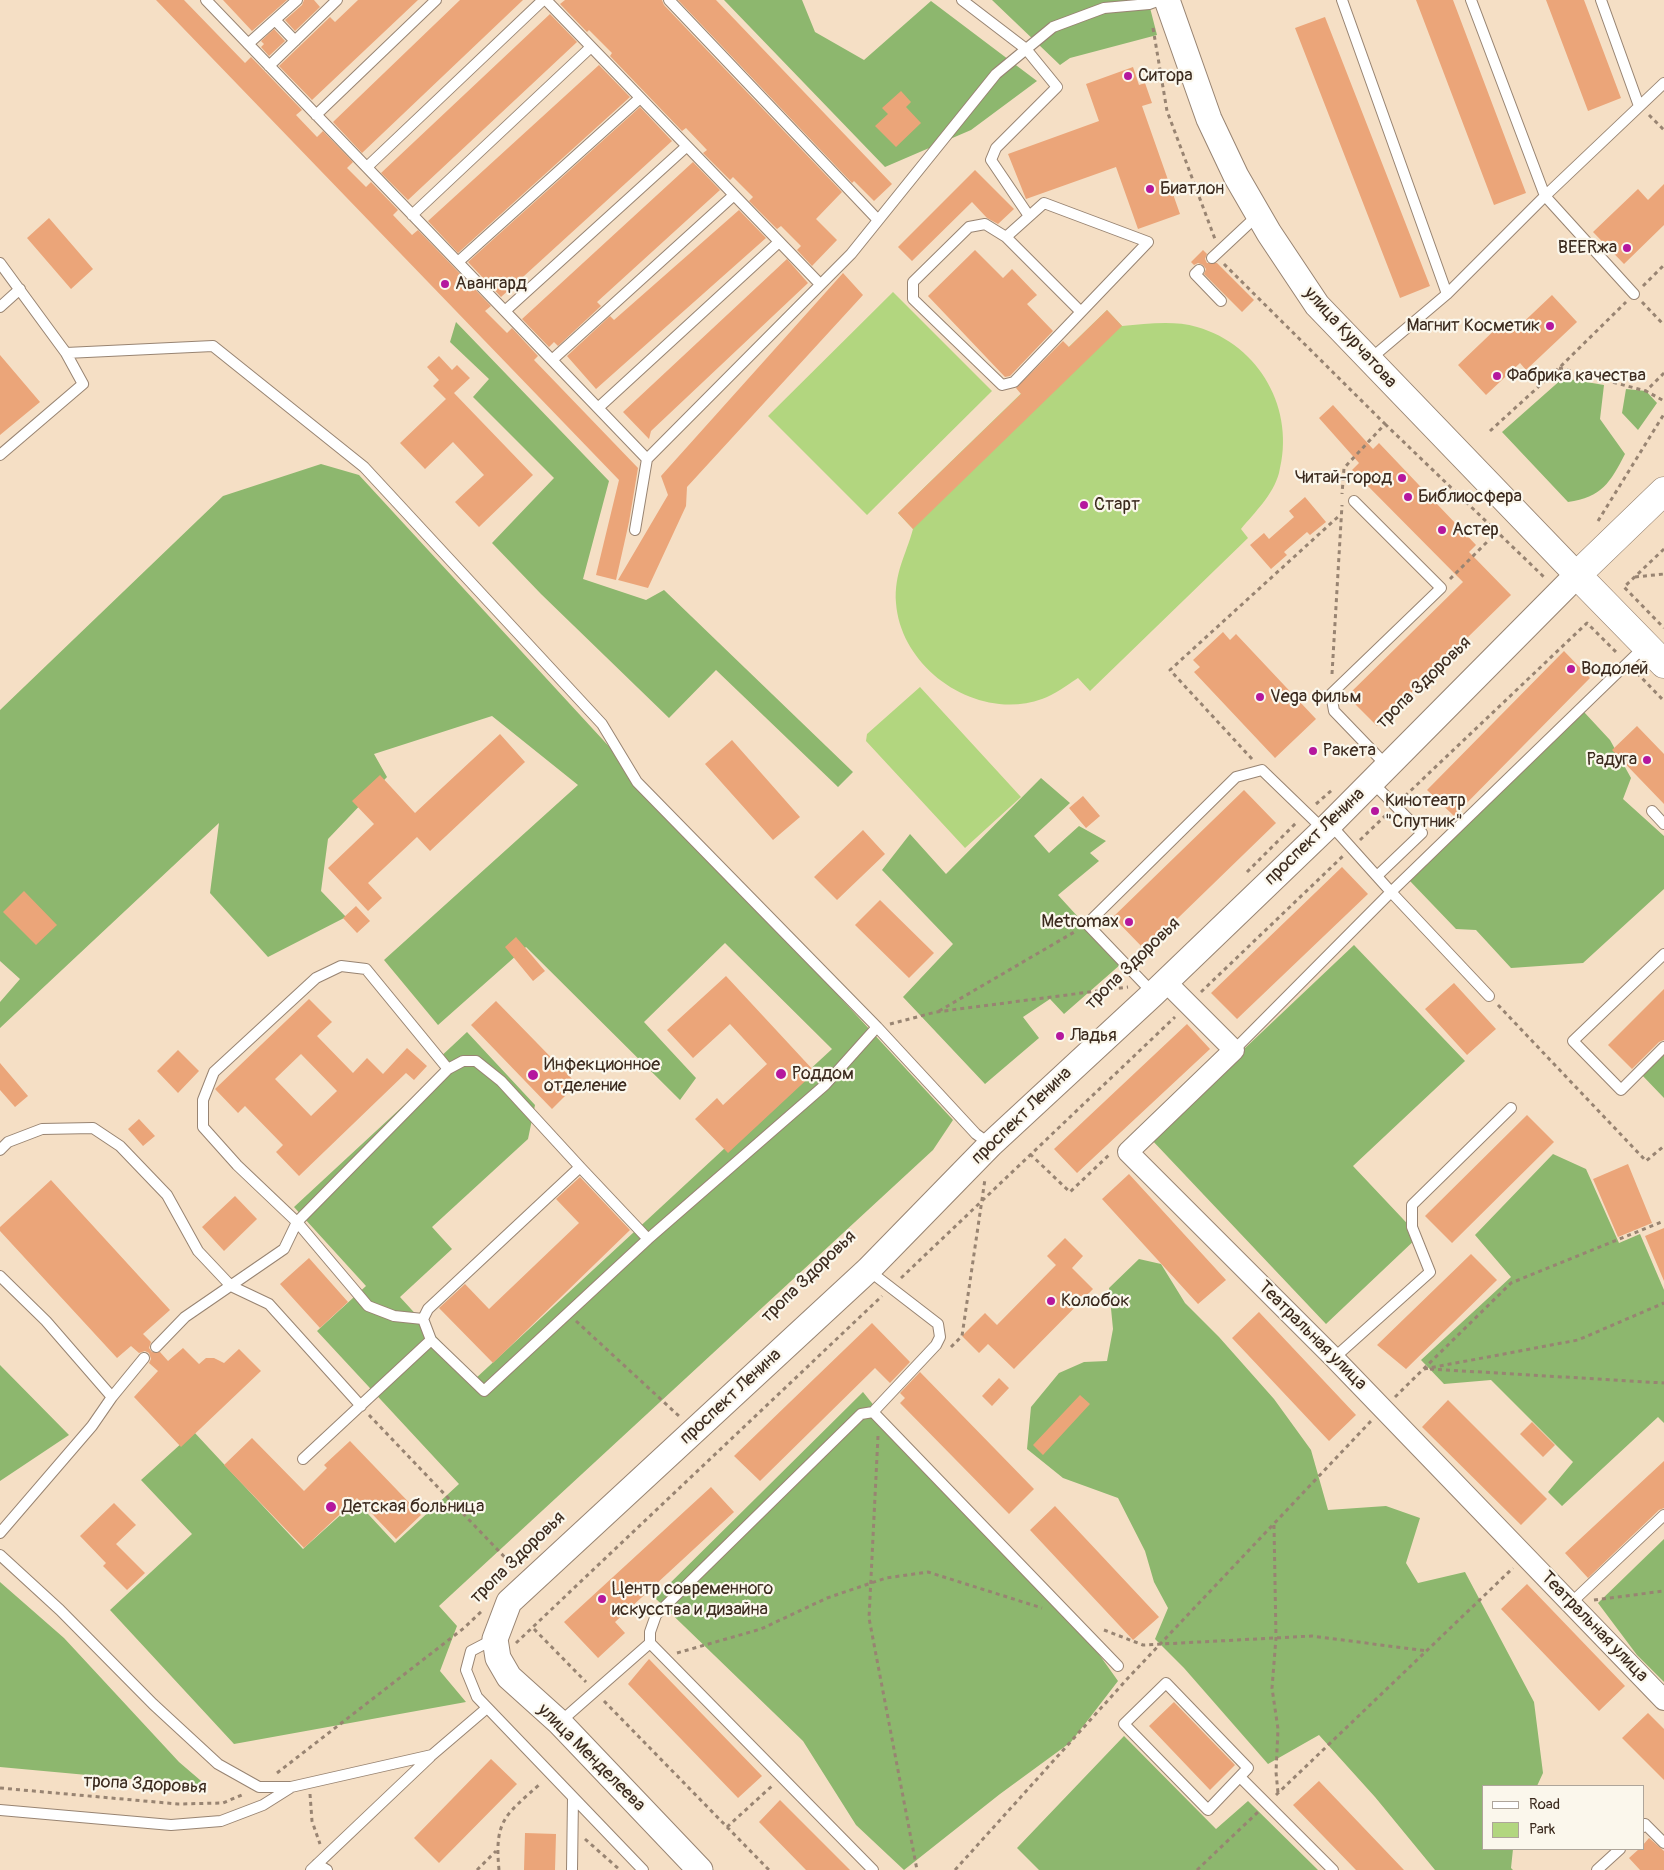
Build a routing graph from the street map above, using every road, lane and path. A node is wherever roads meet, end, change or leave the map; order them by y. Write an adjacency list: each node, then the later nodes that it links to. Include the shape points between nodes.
1 (297, 0): 13 (lane)
2 (436, 0): 22 (lane)
3 (545, 0): 16 (lane); 25 (lane)
4 (668, 0): 31 (lane)
5 (962, 0): 17 (lane)
6 (1160, 0): 12 (lane)
7 (1342, 0): 41 (lane)
8 (1471, 0): 27 (lane)
9 (1601, 0): 21 (lane)
10 (208, 1): 15 (lane)
11 (334, 1): 14 (lane)
12 (1158, 2): 17 (lane, via 1104,8 1053,26); 29 (street, улица Курчатова, via 1209,119); 34 (path, via 1167,111)
13 (275, 20): 14 (lane); 15 (lane)
14 (295, 41): 18 (lane)
15 (248, 44): 18 (lane)
16 (591, 47): 20 (lane); 28 (lane)
17 (1026, 49): 30 (lane, via 1057,87 996,148 991,160); 31 (lane, via 996,74)
18 (269, 66): 22 (lane)
19 (1664, 83): 21 (lane)
20 (640, 98): 24 (lane); 35 (lane)
21 (1640, 106): 23 (path); 27 (lane)
22 (316, 114): 25 (lane)
23 (1664, 130)
24 (687, 146): 26 (lane); 45 (lane)
25 (367, 167): 28 (lane)
26 (734, 195): 33 (lane); 49 (lane)
27 (1545, 196): 41 (lane); 42 (lane)
28 (412, 215): 35 (lane)
29 (1258, 215): 34 (lane); 50 (street, улица Курчатова, via 1317,305)
30 (1029, 216): 32 (lane); 46 (lane, via 1044,203 1148,242)
31 (878, 220): 39 (lane, via 851,254)
32 (1006, 237): 46 (lane); 46 (lane, via 985,224 969,227 913,282 914,299 1002,385 1014,382)
33 (779, 242): 39 (lane); 55 (lane)
34 (1216, 255): 57 (path)
35 (458, 262): 45 (lane)
36 (0, 263): 40 (lane)
37 (1664, 265): 42 (path)
38 (1199, 270): 43 (lane, via 1195,274)
39 (820, 284): 60 (lane)
40 (20, 289): 44 (lane); 48 (lane)
41 (1447, 294): 50 (lane)
42 (1634, 294): 47 (path); 51 (path)
43 (1221, 301)
44 (0, 307)
45 (505, 311): 49 (lane)
46 (1081, 312)
47 (1664, 325)
48 (66, 353): 59 (lane, via 82,384); 94 (lane, via 213,346 364,467 602,724 637,782)
49 (552, 360): 55 (lane)
50 (1368, 360): 69 (street, улица Курчатова)
51 (1559, 368): 53 (path); 58 (path)
52 (1664, 373): 53 (path)
53 (1646, 391): 54 (path)
54 (1664, 401)
55 (598, 408): 60 (lane)
56 (1664, 414): 64 (path)
57 (1385, 424): 63 (path, via 1344,468); 66 (path)
58 (1490, 431)
59 (0, 455)
60 (647, 459): 65 (lane)
61 (1664, 491): 69 (main road, проспект Ленина)
62 (1354, 501): 72 (lane)
63 (1341, 515): 75 (path); 76 (path, via 1170,670)
64 (1593, 528)
65 (635, 530)
66 (1497, 532): 71 (path, via 1545,578); 72 (path)
67 (1664, 549): 70 (path)
68 (1664, 574): 70 (path)
69 (1577, 575): 74 (main road); 77 (street, проспект Ленина)
70 (1634, 578): 74 (path, via 1624,587)
71 (1539, 585)
72 (1441, 588): 75 (lane)
73 (1587, 622): 79 (path)
74 (1658, 646): 86 (lane)
75 (1330, 694): 77 (lane, via 1334,711)
76 (1262, 770): 81 (lane); 87 (lane, via 1236,776)
77 (1379, 774): 79 (lane); 81 (street, проспект Ленина)
78 (1336, 786): 81 (path)
79 (1395, 806): 83 (path); 85 (lane, via 1422,833)
80 (1652, 811): 82 (lane)
81 (1320, 822): 83 (lane); 84 (path); 89 (street, проспект Ленина)
82 (1664, 824)
83 (1351, 848): 85 (lane); 92 (path)
84 (1244, 874)
85 (1377, 876): 86 (lane)
86 (1391, 892): 91 (lane); 96 (lane)
87 (1088, 924): 89 (lane); 93 (path)
88 (1664, 954): 95 (lane, via 1573,1041 1621,1090)
89 (1150, 987): 90 (path, тропа Здоровья); 92 (street); 93 (path); 99 (street, проспект Ленина)
90 (1124, 993)
91 (1489, 996): 100 (path, via 1646,1161)
92 (1188, 1003): 96 (street); 103 (path)
93 (936, 1012): 94 (path)
94 (877, 1027): 99 (lane, via 976,1134); 106 (lane, via 825,1085)
95 (1664, 1046)
96 (1234, 1050): 118 (street, Театральная улица, via 1128,1152)
97 (448, 1069): 102 (lane, via 463,1061 476,1061 501,1081); 105 (lane); 105 (lane, via 366,970 341,966 316,978 214,1072 203,1100 204,1127 237,1165)
98 (1511, 1108): 118 (lane, via 1412,1205 1412,1227 1430,1272)
99 (991, 1144): 103 (path); 107 (street, проспект Ленина)
100 (1664, 1146)
101 (0, 1150): 109 (lane, via 8,1142 42,1129 94,1128 120,1146 167,1195 198,1251)
102 (580, 1167): 106 (lane); 113 (lane, via 428,1309)
103 (982, 1200): 110 (path); 116 (path, via 962,1336)
104 (1664, 1220): 119 (path, via 1511,1283)
105 (297, 1222): 109 (lane, via 284,1249); 113 (lane, via 368,1306 394,1316)
106 (648, 1239): 112 (lane)
107 (868, 1270): 110 (lane); 143 (street, проспект Ленина, via 509,1602)
108 (0, 1276): 121 (lane, via 46,1320)
109 (231, 1286): 115 (lane, via 185,1317); 122 (lane, via 269,1304)
110 (891, 1288): 124 (lane, via 938,1324 940,1337); 138 (path)
111 (1664, 1303): 119 (path, via 1578,1340)
112 (568, 1313): 114 (lane, via 484,1391); 125 (path)
113 (423, 1319): 114 (lane)
114 (431, 1340): 122 (lane)
115 (156, 1347)
116 (948, 1350)
117 (144, 1358): 121 (lane)
118 (1334, 1358): 123 (street, Театральная улица)
119 (1423, 1369): 120 (path); 123 (path)
120 (1664, 1383)
121 (112, 1397): 129 (lane, via 92,1426)
122 (361, 1406): 126 (lane); 132 (path)
123 (1383, 1408): 128 (path); 131 (street, Театральная улица)
124 (876, 1415): 133 (path); 137 (lane); 141 (lane, via 861,1414 656,1615)
125 (682, 1419)
126 (303, 1459)
127 (1664, 1515): 135 (lane)
128 (1274, 1524): 140 (path); 142 (path)
129 (0, 1534)
130 (0, 1555): 156 (lane, via 218,1764)
131 (1526, 1557): 135 (street, Театральная улица); 144 (path)
132 (520, 1574)
133 (872, 1583): 137 (path, via 928,1572); 145 (path, via 827,1598 761,1630); 180 (path, via 869,1618)
134 (1664, 1591): 135 (path)
135 (1571, 1604): 148 (street, Театральная улица)
136 (485, 1608): 156 (path, тропа Здоровья, via 464,1628)
137 (1069, 1615): 146 (lane)
138 (534, 1629): 143 (path); 147 (path)
139 (1101, 1629): 142 (path, via 1143,1645)
140 (1276, 1638): 142 (path); 144 (path, via 1312,1636); 159 (path, via 1272,1688 1278,1729)
141 (650, 1643): 145 (lane); 147 (lane)
142 (1161, 1644): 181 (path)
143 (496, 1649): 149 (lane, via 471,1651 466,1670 477,1697); 150 (street, улица Менделеева, via 509,1676)
144 (1427, 1651): 159 (path)
145 (664, 1657): 153 (lane)
146 (1118, 1666)
147 (595, 1691): 150 (lane); 164 (path)
148 (1664, 1700)
149 (487, 1708): 151 (lane); 152 (lane)
150 (559, 1722): 177 (street, улица Менделеева)
151 (432, 1755): 155 (lane); 169 (lane)
152 (551, 1774): 160 (lane); 167 (path, via 504,1817)
153 (782, 1777): 164 (path); 179 (lane)
154 (1240, 1777): 154 (lane, via 1208,1810 1124,1724 1166,1683 1248,1768); 161 (lane)
155 (308, 1783): 157 (lane); 169 (path, via 312,1821)
156 (259, 1787): 157 (lane); 158 (path, тропа Здоровья, via 223,1803 178,1804)
157 (291, 1787): 162 (lane, via 263,1805 221,1822 171,1825)
158 (0, 1788)
159 (1278, 1793): 161 (path)
160 (573, 1797): 165 (lane); 176 (lane)
161 (1267, 1804): 182 (path); 183 (lane)
162 (0, 1810)
163 (1644, 1825): 166 (lane)
164 (727, 1827): 178 (path)
165 (573, 1828): 174 (lane); 175 (path)
166 (1664, 1843)
167 (497, 1850): 172 (path); 173 (path)
168 (1619, 1850): 184 (lane)
169 (326, 1856): 170 (lane)
170 (314, 1867): 171 (lane)
171 (327, 1870)
172 (477, 1870)
173 (499, 1870)
174 (572, 1870)
175 (620, 1870)
176 (643, 1870)
177 (700, 1870)
178 (769, 1870)
179 (873, 1870)
180 (917, 1870)
181 (956, 1870)
182 (1198, 1870)
183 (1333, 1870)
184 (1597, 1870)

